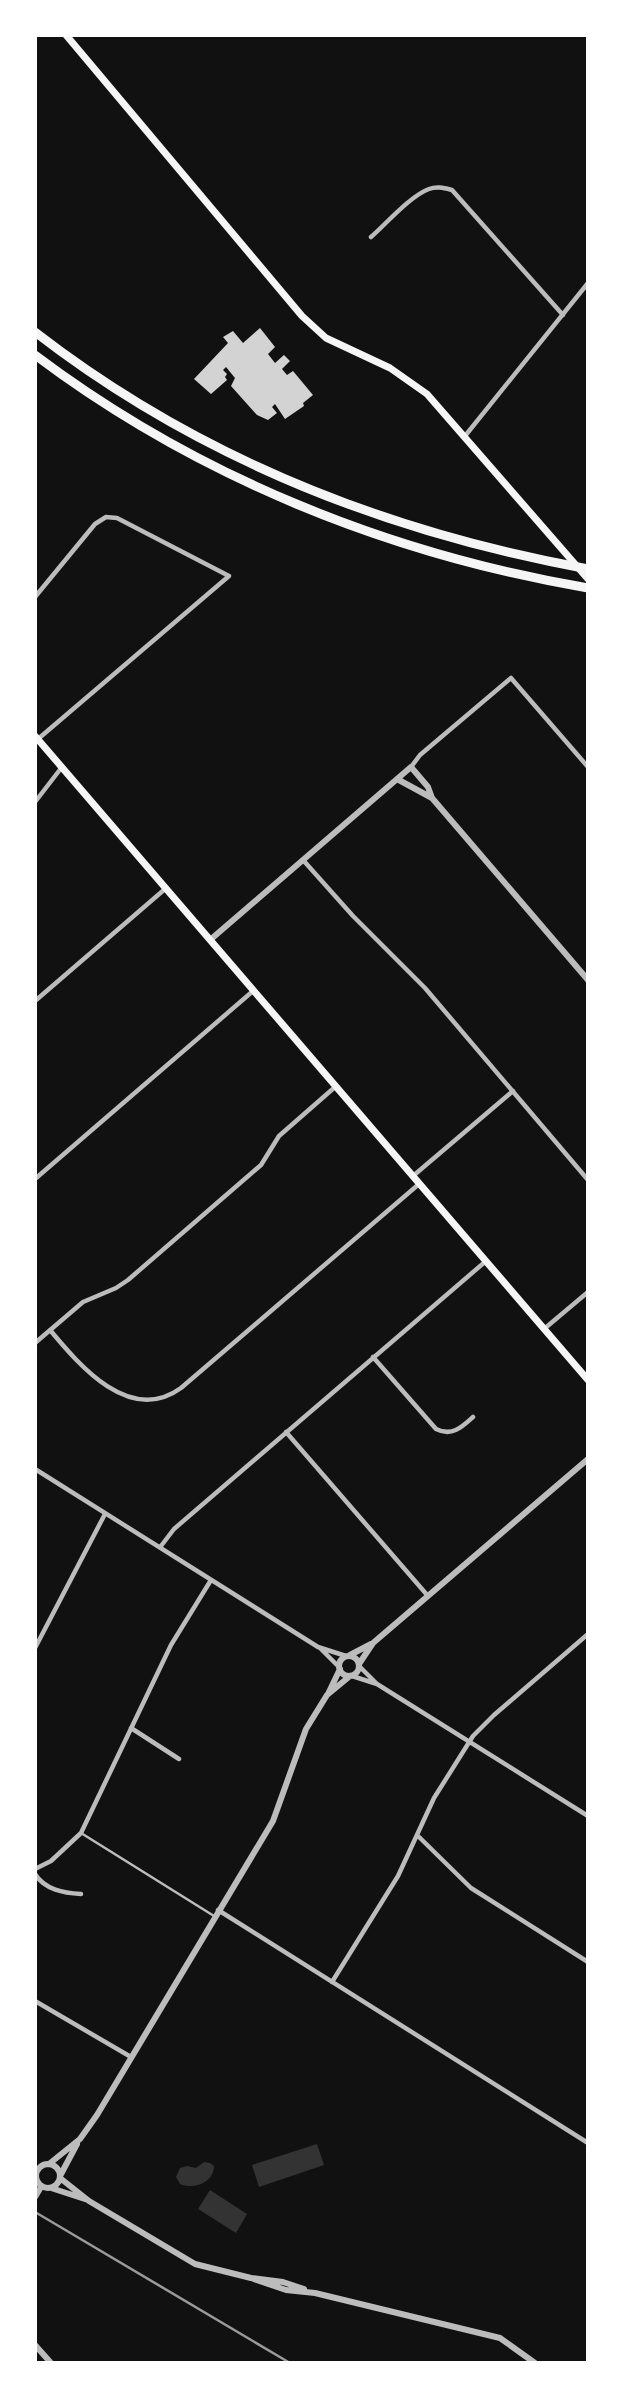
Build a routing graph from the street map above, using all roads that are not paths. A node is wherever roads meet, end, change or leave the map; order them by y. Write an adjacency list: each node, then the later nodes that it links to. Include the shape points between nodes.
1 (66, 35): 7 (main road, via 313,328 414,384)
2 (371, 237): 4 (street, via 430,188 452,190)
3 (588, 283): 4 (street)
4 (563, 315): 7 (street)
5 (35, 332): 8 (highway, via 159,415 317,493 441,536)
6 (35, 355): 10 (highway, via 168,441 304,508 422,550)
7 (466, 436): 9 (main road)
8 (588, 569)
9 (588, 579)
10 (588, 588)
11 (35, 597): 12 (street, via 95,524 106,517 229,576)
12 (36, 737): 13 (main road)
13 (62, 767): 18 (street); 20 (main road)
14 (411, 767): 15 (street, via 511,678); 16 (street); 17 (street)
15 (588, 767)
16 (397, 779): 17 (street); 19 (street)
17 (432, 798): 22 (street)
18 (35, 802)
19 (303, 860): 21 (street); 26 (street, via 425,988)
20 (165, 889): 21 (main road); 24 (street)
21 (209, 940): 23 (main road)
22 (588, 980)
23 (253, 991): 25 (main road); 28 (street)
24 (35, 1001)
25 (335, 1087): 27 (main road); 34 (street, via 279,1136 257,1169 128,1280 83,1302)
26 (513, 1091): 27 (street); 29 (street)
27 (413, 1176): 30 (main road)
28 (35, 1179)
29 (588, 1180)
30 (419, 1184): 31 (main road); 34 (street, via 166,1397 140,1400 112,1389 85,1370)
31 (486, 1261): 33 (main road); 36 (street)
32 (588, 1292): 33 (street)
33 (544, 1329): 37 (main road)
34 (50, 1330): 35 (street)
35 (35, 1343)
36 (373, 1357): 38 (street, via 436,1429 453,1432); 39 (street)
37 (588, 1380)
38 (473, 1417)
39 (286, 1432): 43 (street); 45 (street)
40 (588, 1459): 45 (street)
41 (35, 1469): 42 (street)
42 (105, 1514): 43 (street); 49 (street)
43 (160, 1546): 44 (street)
44 (211, 1580): 48 (street); 56 (street, via 171,1645)
45 (428, 1596): 47 (street)
46 (588, 1634): 57 (street)
47 (373, 1643): 50 (street); 51 (street)
48 (318, 1647): 50 (street); 52 (street)
49 (35, 1648)
50 (347, 1656): 51 (street, via 356,1658); 52 (street)
51 (359, 1665): 53 (street); 54 (street)
52 (339, 1668): 53 (street); 55 (street)
53 (351, 1676): 54 (street); 55 (street)
54 (377, 1684): 57 (street)
55 (327, 1695): 65 (street, via 302,1736 276,1815)
56 (131, 1728): 58 (street); 60 (street)
57 (469, 1741): 59 (street); 61 (street)
58 (179, 1759)
59 (588, 1816)
60 (80, 1833): 62 (street, via 51,1861); 65 (lane)
61 (417, 1835): 66 (street, via 477,1892); 67 (street, via 398,1876)
62 (35, 1869)
63 (35, 1874): 64 (street, via 63,1893)
64 (81, 1894)
65 (216, 1913): 67 (street); 69 (street)
66 (588, 1962)
67 (332, 1982): 71 (street)
68 (35, 2001): 69 (street)
69 (131, 2057): 70 (street)
70 (80, 2139): 73 (street); 74 (street)
71 (588, 2143)
72 (35, 2162): 73 (street)
73 (46, 2165): 74 (street, via 56,2168); 75 (street)
74 (60, 2177): 77 (street); 79 (street)
75 (35, 2178): 76 (street)
76 (41, 2187): 77 (street); 78 (street)
77 (51, 2188): 79 (street)
78 (35, 2197)
79 (89, 2201): 82 (street, via 189,2261 286,2290 500,2338)
80 (35, 2346): 81 (street)
81 (51, 2363)
82 (535, 2363)

